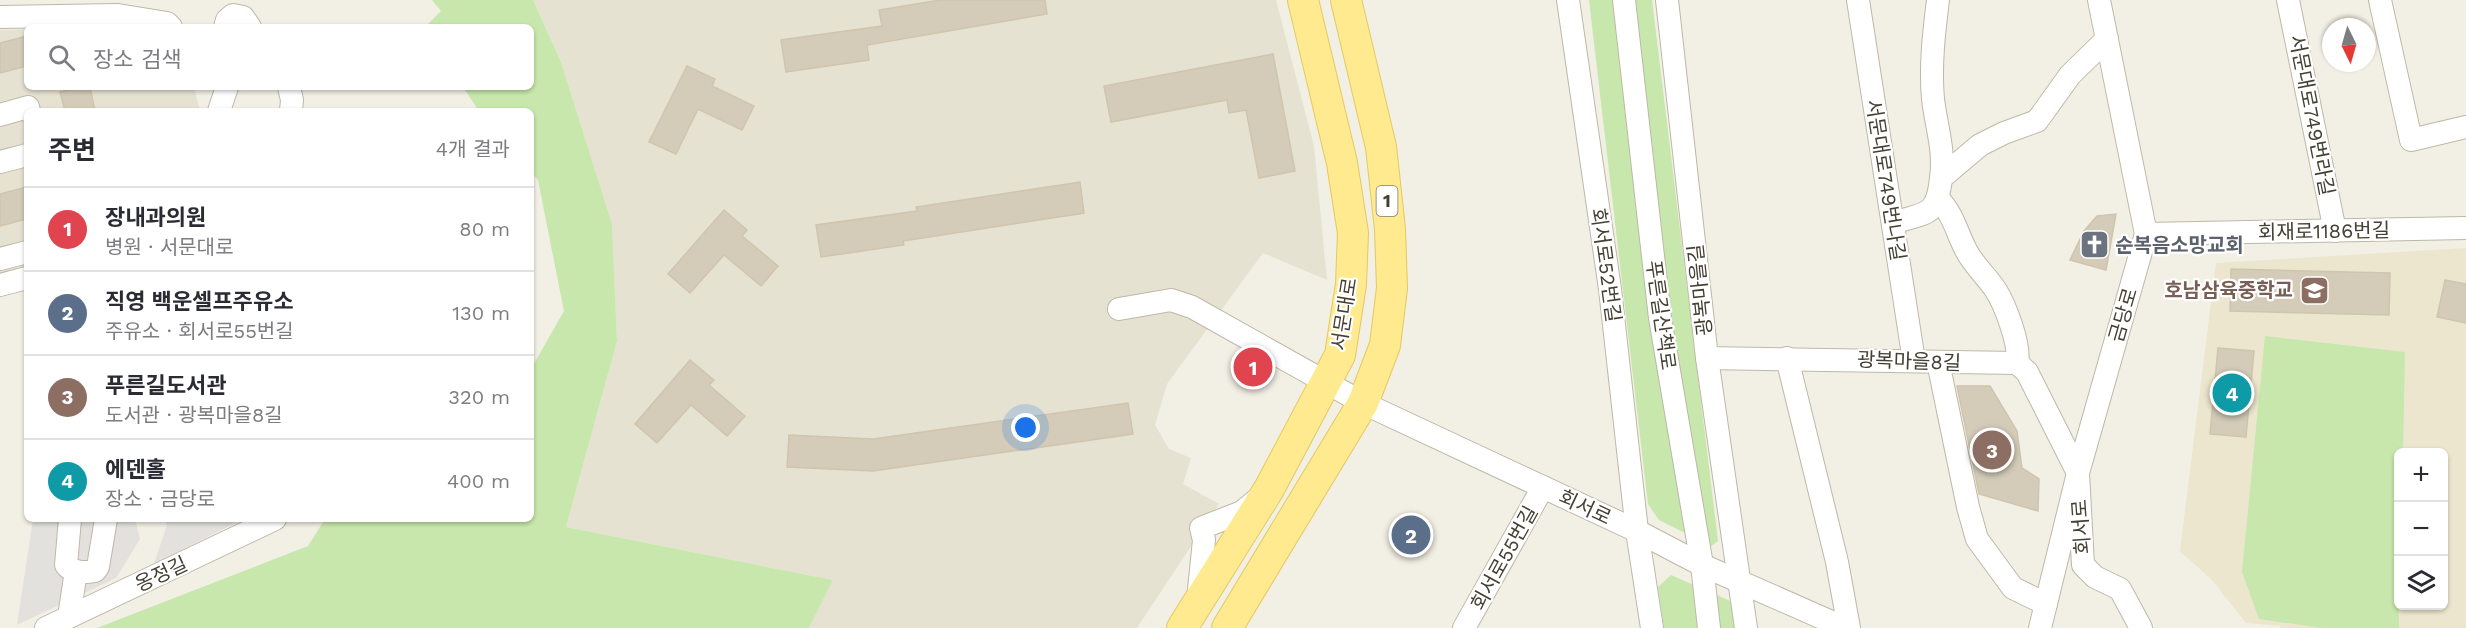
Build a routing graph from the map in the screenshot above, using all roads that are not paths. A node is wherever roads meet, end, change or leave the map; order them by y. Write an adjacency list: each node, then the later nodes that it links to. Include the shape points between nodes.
1 (1303, 0): 42 (main road, 서문대로 / 1, via 1342,164 1353,233 1351,284 1340,355)
2 (1347, 0): 43 (main road, 1, via 1381,147 1390,229 1390,315 1385,345)
3 (1569, 0): 49 (street, 회서로52번길, via 1610,289)
4 (1624, 0): 50 (street, 푸른길산책로, via 1660,318)
5 (1666, 0): 37 (street, 광복마을길)
6 (1858, 0): 28 (street, 서문대로749번나길)
7 (2288, 0): 30 (street, 서문대로749번라길)
8 (2380, 0): 24 (street, via 2410,140)
9 (2104, 5): 15 (street, 금당로)
10 (1937, 7): 27 (street, via 1933,96 1943,164)
11 (0, 17): 12 (street, via 118,15)
12 (168, 24)
13 (226, 24): 14 (street, via 233,15 243,17)
14 (248, 24)
15 (2107, 39): 27 (street, via 2070,75 2037,121 1980,145); 31 (street, 금당로)
16 (210, 90): 20 (street)
17 (226, 90): 21 (street)
18 (290, 90): 22 (street)
19 (24, 108): 23 (street)
20 (214, 108)
21 (220, 108)
22 (291, 108)
23 (0, 115)
24 (2466, 127)
25 (24, 155): 26 (street)
26 (0, 162)
27 (1940, 189): 28 (street, via 1930,211); 41 (street, via 1967,252 1997,291)
28 (1893, 223): 39 (street, 서문대로749번나길)
29 (2466, 228): 30 (street, 회재로1186번길)
30 (2335, 231): 31 (street, 회재로1186번길)
31 (2146, 234): 44 (street, 금당로)
32 (24, 253): 33 (street)
33 (0, 259)
34 (24, 279): 35 (street)
35 (0, 285)
36 (1119, 309): 42 (street, 회서로, via 1159,301 1182,303)
37 (1707, 358): 38 (street, 광복마을8길); 52 (street, 광복마을길)
38 (1787, 358): 39 (street, 광복마을8길); 62 (street, 회서로, via 1837,562)
39 (1914, 361): 40 (street, 광복마을8길)
40 (1938, 363): 41 (street, 광복마을8길); 53 (street, via 1977,539 2013,588)
41 (2022, 368): 44 (street)
42 (1326, 383): 43 (street, 회서로); 55 (main road, 서문대로 / 1, via 1269,489)
43 (1363, 403): 45 (street, 회서로); 58 (main road, 1)
44 (2078, 473): 53 (street, 금당로); 64 (street, 회서로, via 2084,565 2095,577 2120,589)
45 (1543, 487): 49 (street, 회서로); 56 (street, 회서로55번길)
46 (70, 522): 51 (street, via 65,561 69,569)
47 (106, 522): 51 (street, via 98,567 93,572)
48 (269, 522): 54 (street, 옹정길)
49 (1637, 531): 50 (street, 회서로); 59 (street, 회서로52번길)
50 (1702, 565): 52 (street, 회서로); 60 (street, 푸른길산책로)
51 (76, 571): 54 (street)
52 (1738, 580): 61 (street, 광복마을길); 62 (street, 회서로)
53 (2046, 604): 63 (street, 금당로)
54 (69, 617): 57 (street, 옹정길)
55 (1190, 617)
56 (1468, 626)
57 (46, 628)
58 (1227, 628)
59 (1652, 628)
60 (1709, 628)
61 (1746, 628)
62 (1847, 628)
63 (2040, 628)
64 (2140, 628)

